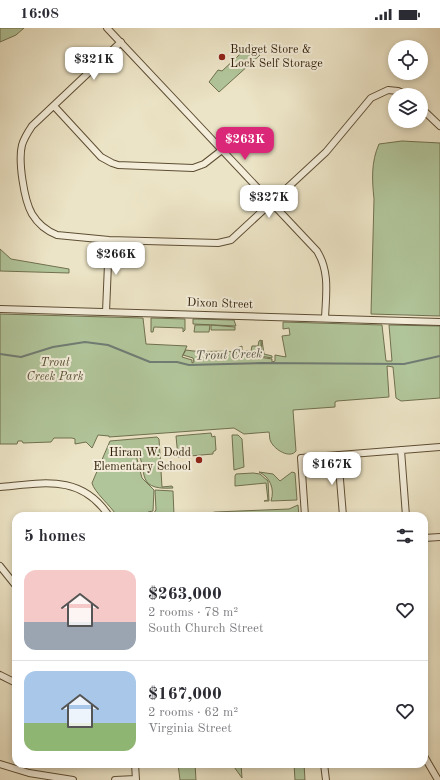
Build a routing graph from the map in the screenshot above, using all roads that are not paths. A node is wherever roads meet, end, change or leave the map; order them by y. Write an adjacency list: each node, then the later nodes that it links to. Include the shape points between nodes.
1 (107, 28): 2 (street)
2 (121, 42): 4 (street); 7 (street)
3 (388, 90): 8 (street, via 371,98 326,152)
4 (54, 106): 7 (street, via 100,156 118,165 195,167 204,164); 9 (street, via 32,126 22,146 21,162 29,208 43,227 58,235)
5 (428, 115): 6 (street)
6 (440, 126)
7 (222, 150): 8 (street)
8 (273, 202): 9 (street, via 236,237 224,242); 12 (street, via 321,258 327,278)
9 (109, 240): 11 (street)
10 (0, 309): 11 (street, Dixon Street)
11 (106, 312): 12 (street, Dixon Street)
12 (325, 318): 13 (street, Dixon Street)
13 (440, 322)
14 (440, 447): 15 (street)
15 (401, 450): 16 (street); 21 (street)
16 (338, 455): 19 (street, via 300,458); 20 (street)
17 (0, 486): 18 (street, via 60,483 81,489)
18 (106, 512)
19 (305, 512)
20 (343, 512)
21 (406, 512)
22 (440, 537): 23 (street)
23 (428, 538)
24 (0, 566): 25 (street)
25 (12, 581)
26 (0, 675): 27 (street)
27 (12, 681)
28 (428, 763): 39 (street)
29 (0, 764): 30 (street)
30 (12, 768)
31 (13, 768): 35 (street)
32 (135, 768): 34 (street)
33 (324, 768): 38 (street)
34 (136, 779): 37 (street)
35 (61, 780): 36 (street)
36 (73, 780)
37 (115, 780)
38 (326, 780)
39 (438, 780)

